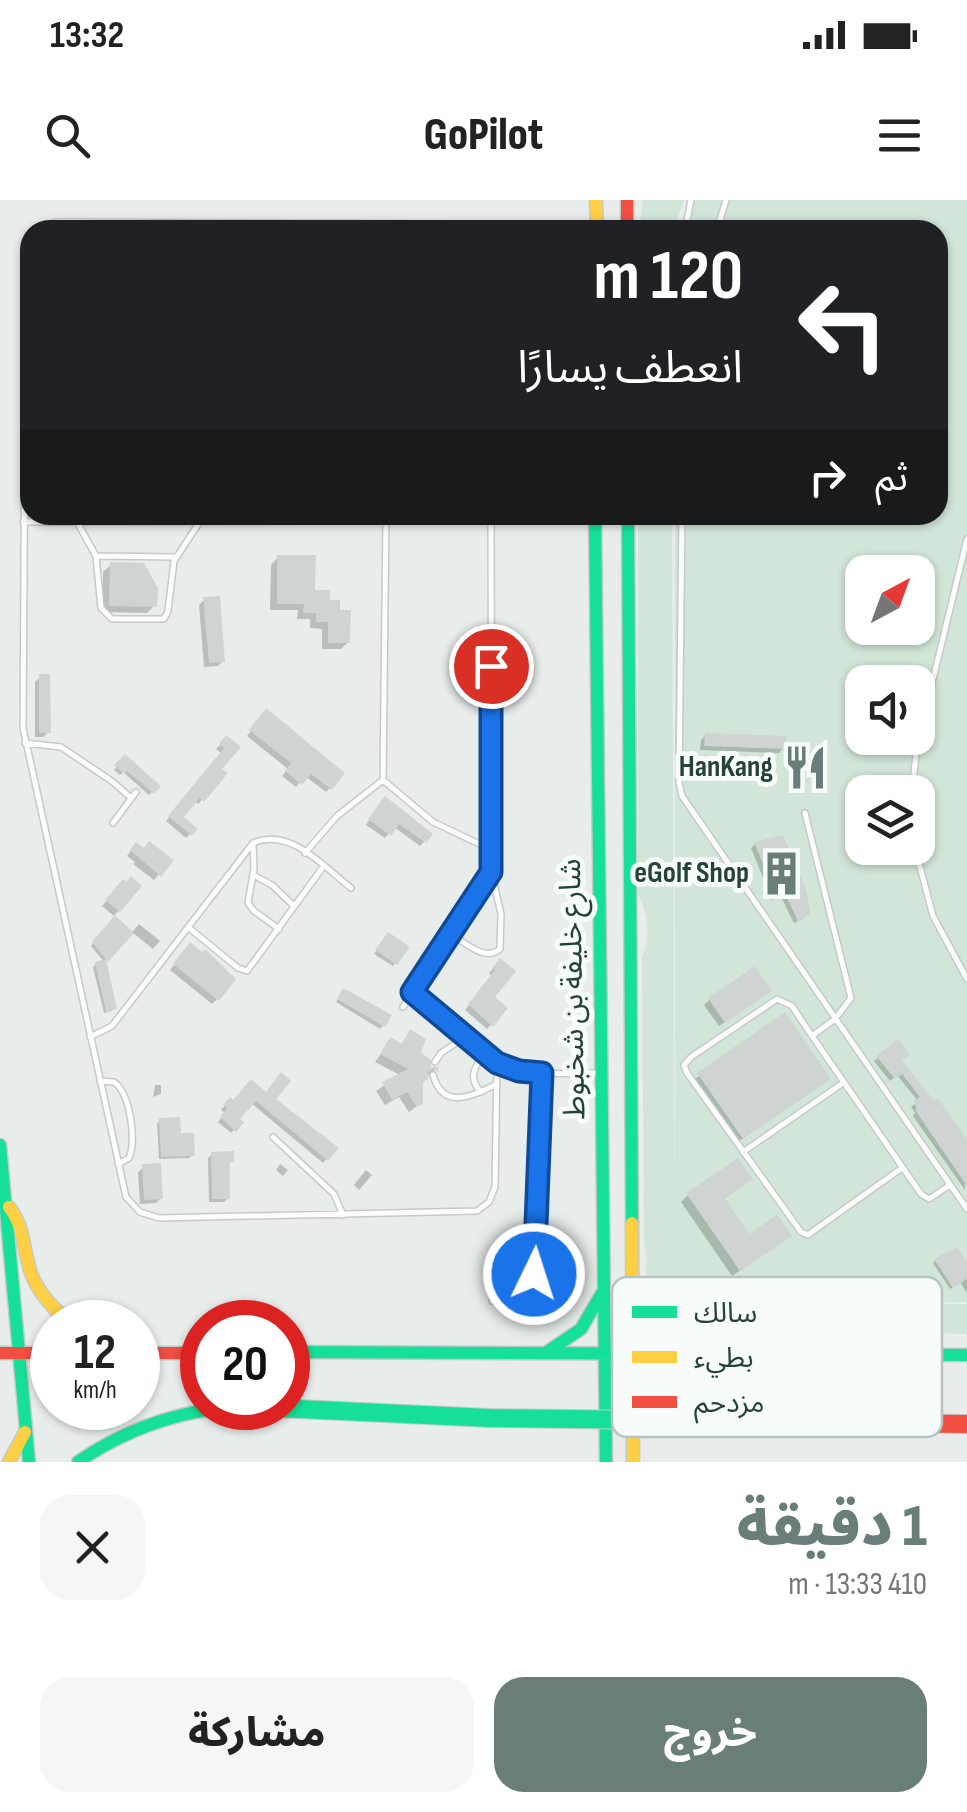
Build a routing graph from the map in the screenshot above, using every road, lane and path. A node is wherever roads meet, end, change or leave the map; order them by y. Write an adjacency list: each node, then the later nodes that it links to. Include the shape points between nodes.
1 (23, 525): 12 (lane)
2 (80, 525): 10 (lane)
3 (198, 525): 11 (lane)
4 (386, 525): 14 (lane)
5 (491, 525): 20 (lane)
6 (595, 525): 42 (main road, شارع خليفة بن شخبوط)
7 (628, 525): 57 (main road, شارع خليفة بن شخبوط)
8 (682, 525): 34 (lane, via 682,796)
9 (967, 540): 13 (lane)
10 (96, 556): 11 (lane); 11 (lane, via 105,615 156,621 166,615)
11 (176, 556)
12 (25, 743): 16 (lane, via 60,748); 36 (lane)
13 (915, 775)
14 (383, 780): 20 (lane, via 433,822); 21 (lane, via 336,816)
15 (136, 792): 16 (lane)
16 (131, 798): 18 (lane)
17 (805, 813): 34 (lane, via 851,988)
18 (113, 823)
19 (253, 843): 21 (lane, via 284,839); 25 (lane); 28 (lane)
20 (492, 850): 24 (lane)
21 (305, 853): 23 (lane)
22 (920, 865): 31 (lane, via 933,916)
23 (323, 866): 26 (lane); 27 (lane)
24 (491, 872): 30 (lane); 30 (lane, via 501,914 500,949 486,954)
25 (253, 876): 27 (lane); 29 (lane, via 250,908)
26 (351, 888)
27 (295, 906): 29 (lane)
28 (188, 927): 29 (lane, via 244,971); 36 (lane, via 112,1026)
29 (279, 929)
30 (451, 934): 32 (lane)
31 (967, 980)
32 (412, 992): 33 (lane); 37 (lane)
33 (403, 1006)
34 (835, 1019): 35 (lane); 53 (lane)
35 (812, 1036): 45 (lane); 50 (lane, via 792,1006 776,999 684,1065)
36 (90, 1037): 44 (lane)
37 (465, 1037): 38 (lane); 39 (lane)
38 (484, 1053): 40 (lane); 47 (lane, via 473,1073)
39 (435, 1062)
40 (497, 1063): 41 (lane); 46 (lane)
41 (542, 1073): 42 (lane); 60 (lane, via 534,1274 516,1296)
42 (602, 1074): 58 (main road, شارع خليفة بن شخبوط)
43 (433, 1075): 47 (lane, via 451,1098)
44 (100, 1081): 51 (lane); 51 (lane, via 114,1082 126,1094 133,1147)
45 (844, 1083): 50 (lane); 52 (lane)
46 (496, 1084): 47 (lane); 56 (lane, via 495,1188 484,1208)
47 (481, 1092)
48 (272, 1137): 56 (lane, via 334,1194)
49 (0, 1144): 54 (main road)
50 (742, 1152): 52 (lane, via 793,1224 808,1234)
51 (118, 1164): 56 (lane, via 126,1197 149,1216)
52 (902, 1168): 53 (lane, via 929,1198)
53 (950, 1185): 55 (lane)
54 (6, 1205): 59 (main road, via 21,1226 36,1284); 63 (main road)
55 (967, 1209)
56 (343, 1215)
57 (630, 1277)
58 (602, 1292): 65 (main road, via 580,1331); 66 (main road, شارع خليفة بن شخبوط)
59 (47, 1300)
60 (492, 1301)
61 (310, 1352): 65 (main road)
62 (0, 1354): 63 (main road)
63 (20, 1354): 64 (main road); 75 (main road)
64 (30, 1354)
65 (540, 1355): 66 (main road)
66 (604, 1355): 67 (main road); 80 (main road, شارع خليفة بن شخبوط)
67 (612, 1355)
68 (942, 1355): 69 (main road)
69 (967, 1355)
70 (310, 1410): 72 (main road, bridge)
71 (180, 1417): 79 (main road, via 149,1424)
72 (612, 1420)
73 (942, 1424): 74 (main road, bridge)
74 (967, 1424)
75 (26, 1429): 77 (main road); 78 (main road)
76 (633, 1437): 81 (main road, شارع خليفة بن شخبوط)
77 (9, 1462)
78 (29, 1462)
79 (78, 1462)
80 (606, 1462)
81 (633, 1462)

